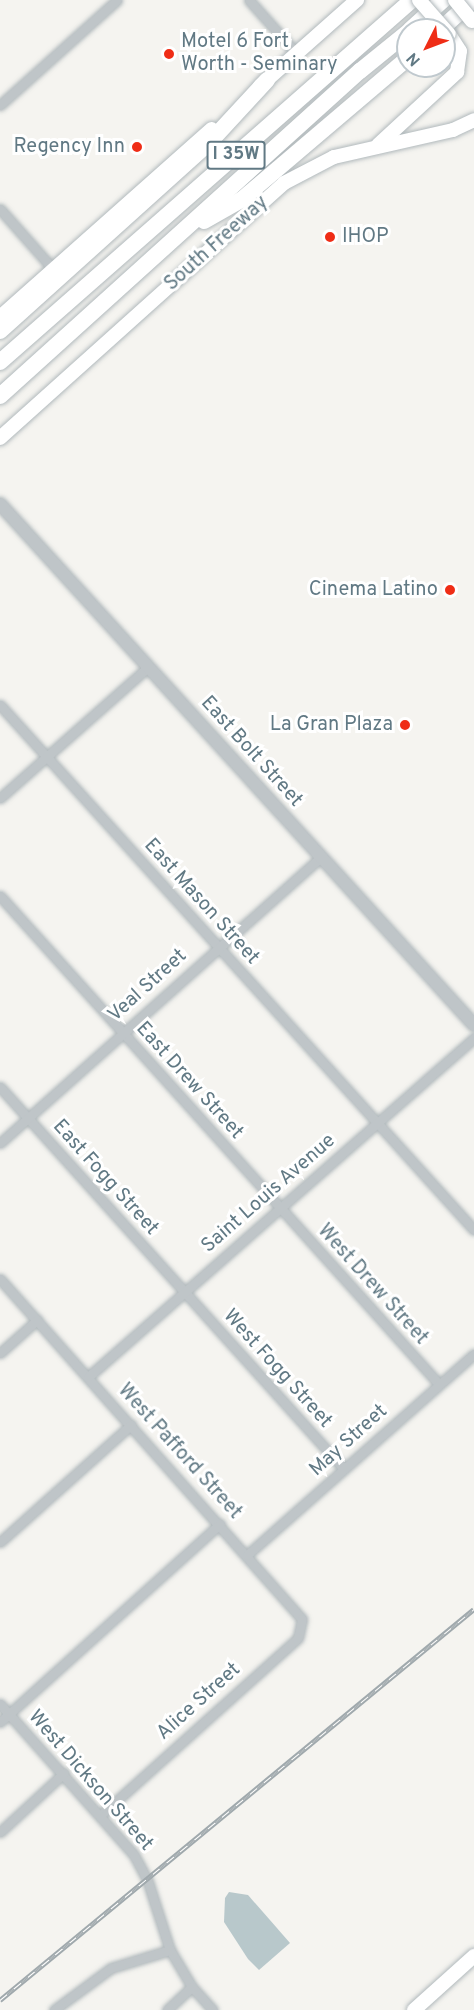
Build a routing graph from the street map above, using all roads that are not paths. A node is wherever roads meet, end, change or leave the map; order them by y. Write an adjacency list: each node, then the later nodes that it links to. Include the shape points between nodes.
1 (117, 0): 20 (street)
2 (249, 0): 15 (street)
3 (357, 0): 15 (main road)
4 (412, 0): 28 (highway, I 35W)
5 (419, 0): 10 (main road, bridge)
6 (443, 0): 9 (highway, South Freeway / I 35W)
7 (454, 0): 12 (main road, bridge)
8 (473, 0): 11 (highway)
9 (423, 18)
10 (434, 18)
11 (456, 19)
12 (473, 22)
13 (396, 41): 24 (highway, South Freeway / I 35W)
14 (456, 46): 17 (main road, via 460,51)
15 (296, 53): 19 (main road)
16 (396, 68): 24 (highway, via 241,200)
17 (456, 74)
18 (451, 78): 22 (main road)
19 (267, 80): 25 (main road); 27 (highway, via 208,144)
20 (0, 105)
21 (474, 120): 22 (main road, South Freeway, via 453,130)
22 (376, 146): 30 (main road, South Freeway, via 334,157 284,183)
23 (0, 208): 25 (street)
24 (177, 236): 29 (highway, South Freeway / I 35W)
25 (54, 270): 26 (main road)
26 (0, 317)
27 (0, 331)
28 (0, 362)
29 (0, 396)
30 (0, 438)
31 (0, 504): 32 (street, East Bolt Street)
32 (148, 668): 34 (street); 36 (street, East Bolt Street)
33 (0, 705): 34 (street, East Mason Street)
34 (46, 757): 35 (street); 38 (street, East Mason Street)
35 (0, 798)
36 (320, 858): 38 (street, Veal Street); 39 (street, East Bolt Street)
37 (0, 896): 40 (street, East Drew Street)
38 (218, 948): 40 (street, Veal Street); 44 (street, East Mason Street)
39 (474, 1025)
40 (122, 1033): 43 (street, Veal Street); 46 (street, East Drew Street)
41 (474, 1038): 44 (street, Saint Louis Avenue)
42 (0, 1088): 43 (street, East Fogg Street)
43 (27, 1118): 45 (street, Veal Street); 49 (street, East Fogg Street)
44 (376, 1124): 46 (street, Saint Louis Avenue); 47 (street, East Mason Street)
45 (0, 1143)
46 (279, 1209): 49 (street, Saint Louis Avenue); 54 (street, West Drew Street)
47 (474, 1230)
48 (0, 1279): 50 (street, West Pafford Street)
49 (184, 1293): 53 (street, Saint Louis Avenue); 56 (street, West Fogg Street)
50 (37, 1320): 51 (street); 53 (street, West Pafford Street)
51 (0, 1353)
52 (474, 1354): 54 (street, May Street)
53 (88, 1377): 55 (street, West Pafford Street)
54 (439, 1384): 56 (street, May Street)
55 (131, 1425): 57 (street, West Pafford Street); 58 (street)
56 (344, 1469): 59 (street, May Street)
57 (220, 1524): 59 (street, West Pafford Street); 62 (street)
58 (0, 1542)
59 (247, 1555): 60 (street, West Pafford Street)
60 (295, 1608): 65 (street, Alice Street, via 302,1619 298,1638)
61 (0, 1704): 62 (street, West Dickson Street)
62 (9, 1714): 63 (street); 64 (street, West Dickson Street)
63 (0, 1722)
64 (64, 1773): 65 (street, West Dickson Street); 66 (street)
65 (101, 1815): 67 (street, West Dickson Street, via 134,1855 147,1879)
66 (0, 1832)
67 (170, 1950): 69 (street, West Dickson Street); 71 (street, via 111,1968)
68 (474, 1956): 70 (main road)
69 (192, 1987): 72 (street); 73 (street, West Dickson Street)
70 (419, 2008)
71 (54, 2010)
72 (166, 2010)
73 (213, 2010)

